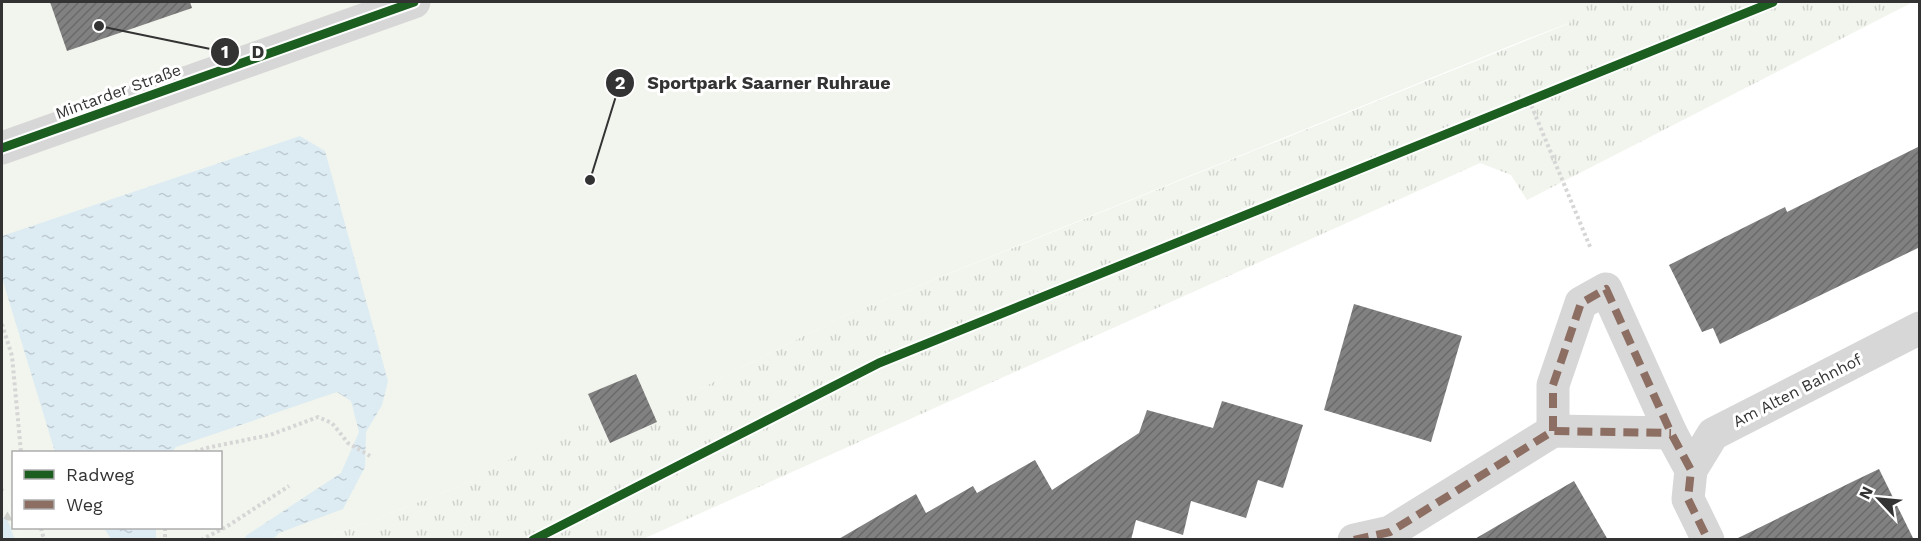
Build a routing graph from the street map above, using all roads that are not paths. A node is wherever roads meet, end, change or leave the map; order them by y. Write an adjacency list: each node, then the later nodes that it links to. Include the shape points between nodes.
1 (414, 2): 2 (street, Mintarder Straße)
2 (2, 148)
3 (1920, 328): 6 (street, Am Alten Bahnhof, via 1713,434)
4 (1553, 431): 5 (street); 5 (street, via 1553,385 1581,303 1606,289); 7 (street, via 1390,532)
5 (1671, 433): 6 (street)
6 (1691, 470): 8 (street, via 1688,499)
7 (1354, 540)
8 (1708, 540)

